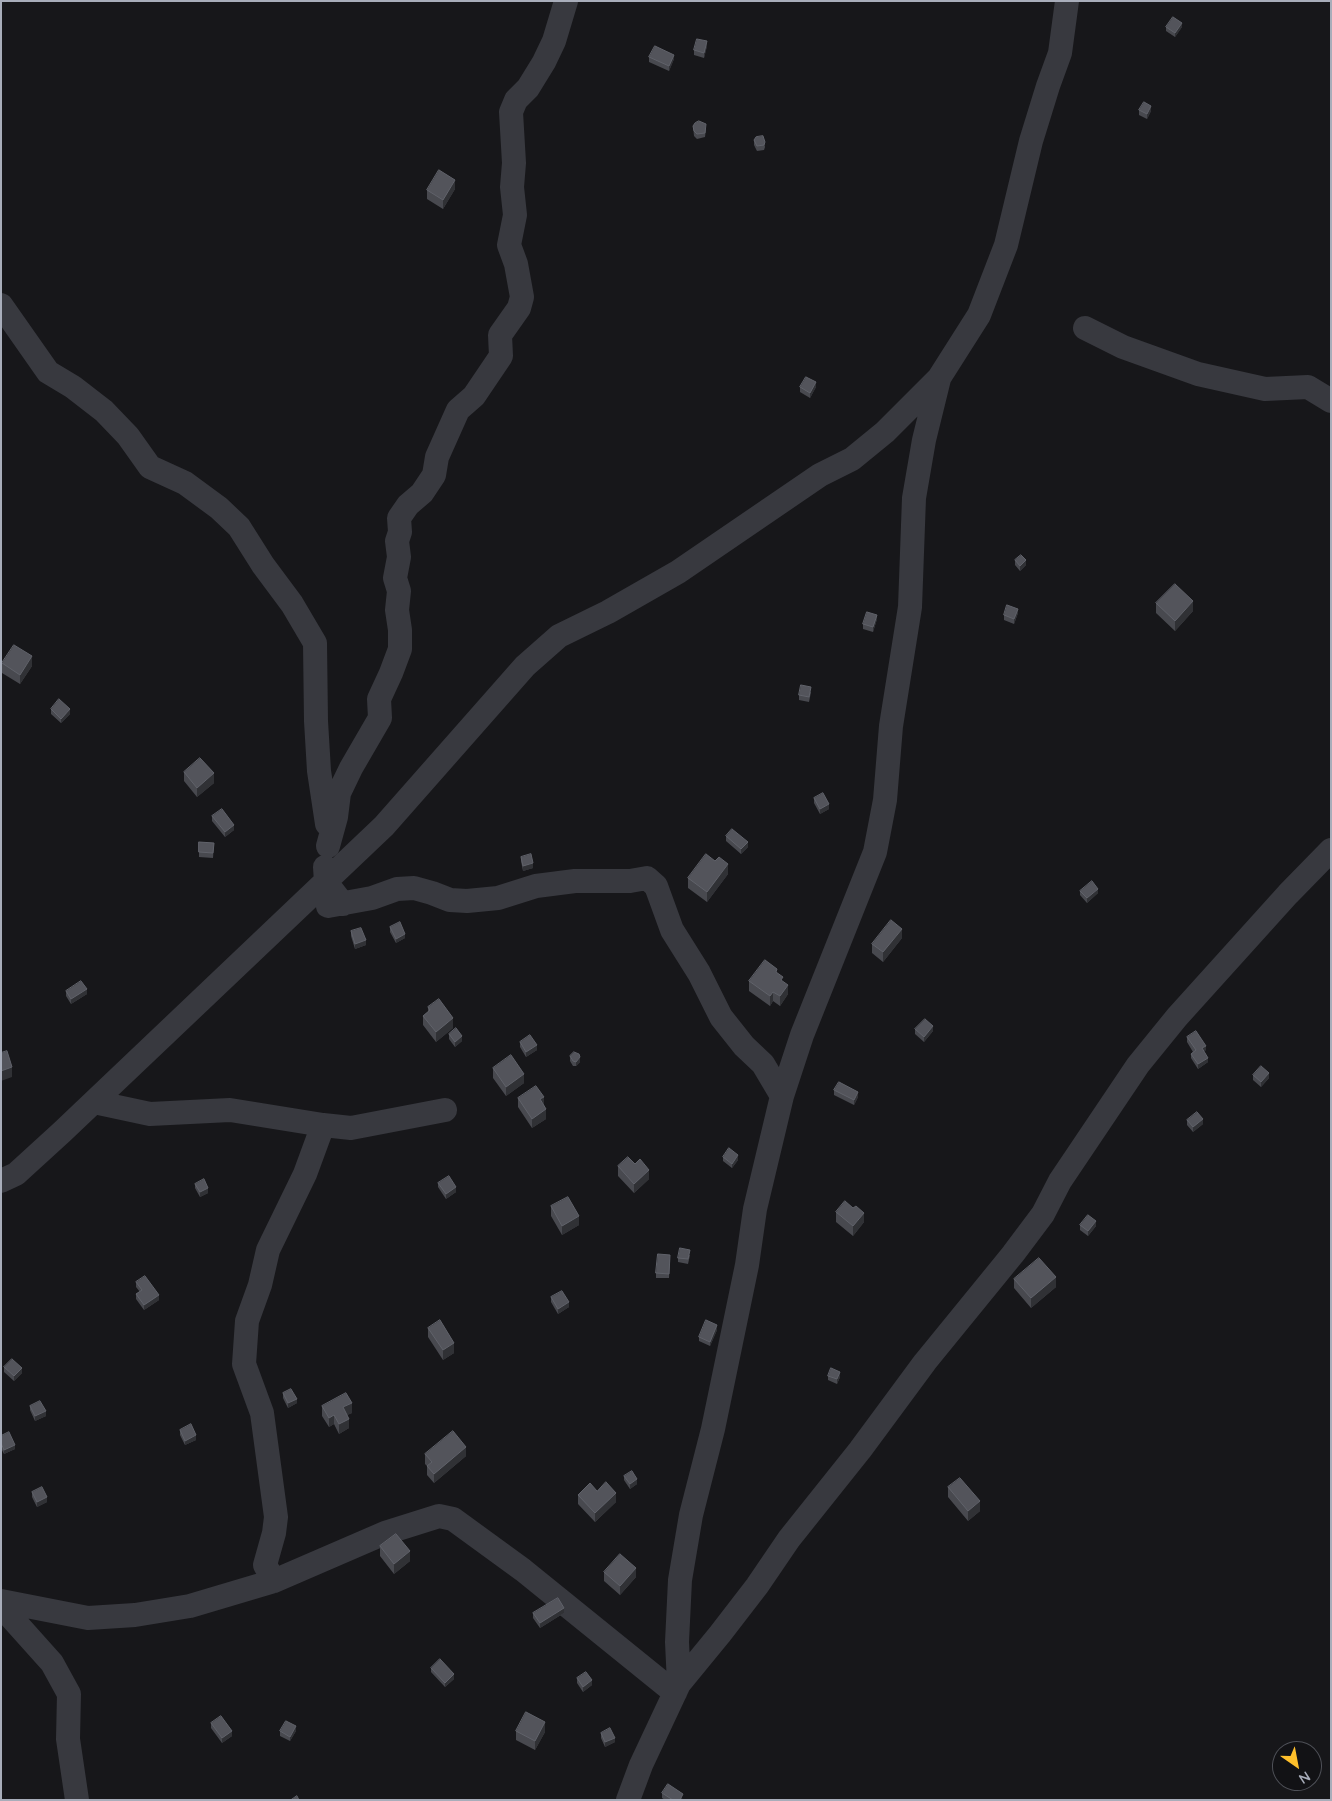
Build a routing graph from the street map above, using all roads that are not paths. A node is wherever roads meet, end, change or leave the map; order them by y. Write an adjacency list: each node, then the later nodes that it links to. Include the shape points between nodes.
1 (566, 1): 7 (street, via 544,62 511,112 515,215 509,245 522,297 519,308 500,335 501,356 474,396 458,410 437,457 434,475 399,518 399,557 395,578 399,591 400,649 379,699 380,718 339,793)
2 (1067, 1): 5 (street, via 1060,54 1031,141 1006,245 979,315)
3 (1, 305): 7 (street, via 48,372 104,412 128,436 150,467 185,483 239,527 292,604 315,643 319,771)
4 (1085, 328): 6 (street, via 1123,347 1198,374 1265,390 1308,387)
5 (939, 378): 9 (street, via 886,432 852,459 820,475 678,572 559,636 525,666 384,826); 12 (street, via 914,498 910,607 891,726 885,800 875,852 802,1035)
6 (1331, 401)
7 (328, 846): 9 (street, via 324,870)
8 (1331, 850): 20 (street, via 1177,1017 1138,1064 1060,1181 1043,1214 925,1362)
9 (326, 882): 10 (street); 11 (street)
10 (343, 904): 11 (street, via 304,910); 12 (street, via 397,889 414,888 450,900 467,901 498,898 536,886 565,882 647,878 656,886 672,930 721,1017 762,1064)
11 (290, 916): 13 (street)
12 (782, 1096): 20 (street, via 755,1209 747,1265 686,1543 680,1580)
13 (94, 1102): 15 (street, via 150,1114 230,1110); 16 (street, via 16,1174)
14 (445, 1110): 15 (street, via 351,1128)
15 (323, 1125): 17 (street, via 306,1174 268,1250 247,1321 244,1364 262,1413 276,1517 265,1565)
16 (1, 1181)
17 (274, 1581): 18 (street, via 190,1606 135,1615 88,1618); 20 (street, via 385,1533 439,1516 453,1519)
18 (1, 1601)
19 (1, 1606): 21 (street, via 52,1663 69,1694 68,1739)
20 (677, 1688): 22 (street)
21 (77, 1800)
22 (628, 1800)

